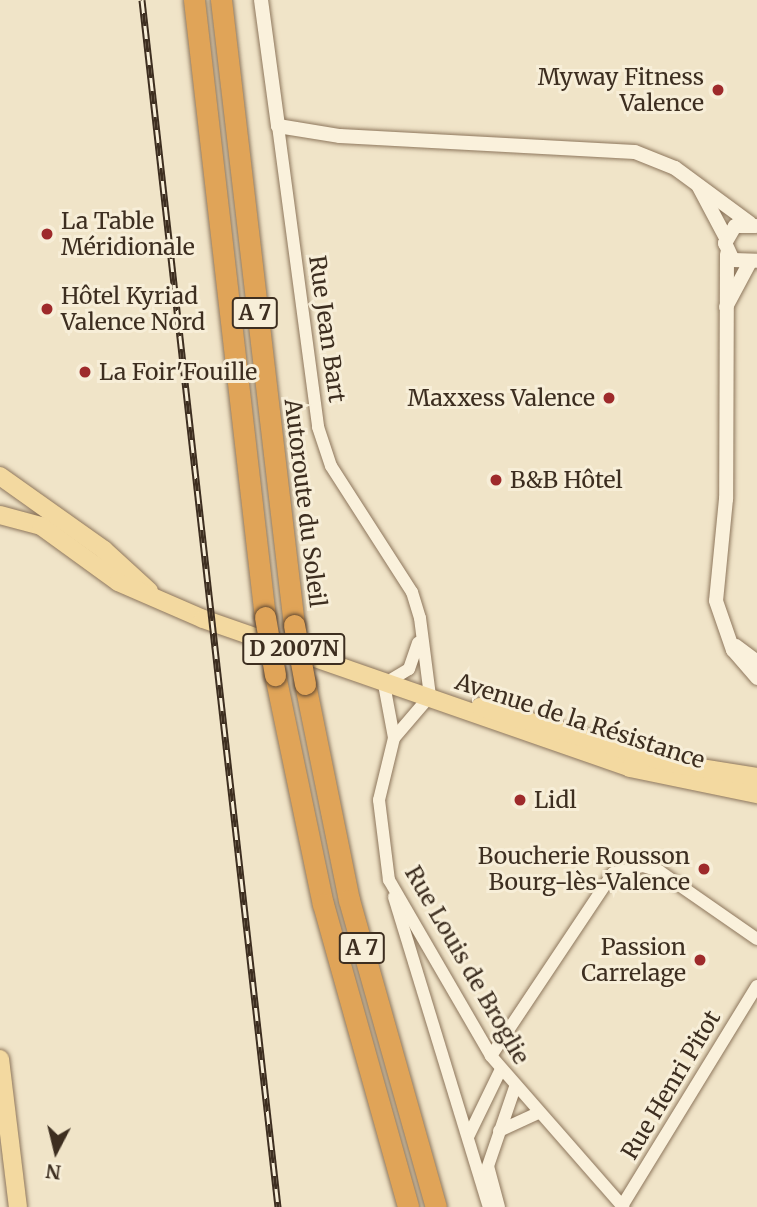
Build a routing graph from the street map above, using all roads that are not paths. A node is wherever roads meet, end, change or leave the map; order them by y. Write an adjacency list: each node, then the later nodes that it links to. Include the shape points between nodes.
1 (194, 0): 34 (highway, A 7, bridge, via 275,675 327,917)
2 (221, 0): 35 (highway, Autoroute du Soleil / A 7, bridge, via 294,625 349,900)
3 (261, 0): 4 (street, Rue Jean Bart)
4 (278, 126): 5 (street, via 340,136 635,152 655,156); 15 (street, Rue Jean Bart, via 318,427 331,466 412,592)
5 (699, 186): 6 (street); 7 (street)
6 (754, 225): 7 (street, via 735,226)
7 (726, 237): 8 (street)
8 (727, 254): 9 (street); 10 (street)
9 (753, 263): 10 (street)
10 (726, 307): 14 (street, via 726,499 716,601)
11 (0, 476): 13 (main road, Avenue de la Résistance / D 2007N, via 104,550)
12 (0, 515): 13 (main road, Avenue de la Résistance / D 2007N, via 64,538 118,582)
13 (159, 601): 18 (main road, Avenue de la Résistance / D 2007N)
14 (727, 638): 16 (street); 17 (street)
15 (420, 640): 18 (street, via 409,669); 19 (street, Rue Jean Bart)
16 (757, 662)
17 (757, 678)
18 (386, 680): 19 (main road, Avenue de la Résistance / D 2007N); 20 (street, Rue Louis de Broglie)
19 (430, 696): 20 (street, Rue Louis de Broglie); 21 (main road, Avenue de la Résistance / D 2007N, via 712,774); 22 (main road, Avenue de la Résistance / D 2007N, via 666,779)
20 (394, 738): 23 (street, Rue Louis de Broglie, via 379,800)
21 (757, 777)
22 (757, 794)
23 (390, 880): 26 (street, Rue Louis de Broglie); 32 (street)
24 (757, 939): 26 (street, via 659,871 643,866 613,873)
25 (757, 986): 38 (street, Rue Henri Pitot)
26 (491, 1056): 28 (street, Rue Louis de Broglie)
27 (0, 1059): 33 (main road)
28 (501, 1069): 29 (street, Rue Louis de Broglie); 32 (street)
29 (515, 1087): 30 (street, Rue Louis de Broglie); 31 (street, Rue Louis de Broglie)
30 (538, 1114): 31 (street); 38 (street, Rue Louis de Broglie)
31 (499, 1131): 37 (street, Rue Louis de Broglie, via 488,1166)
32 (468, 1137): 36 (street)
33 (18, 1207)
34 (408, 1207)
35 (436, 1207)
36 (489, 1207)
37 (499, 1207)
38 (623, 1207)

